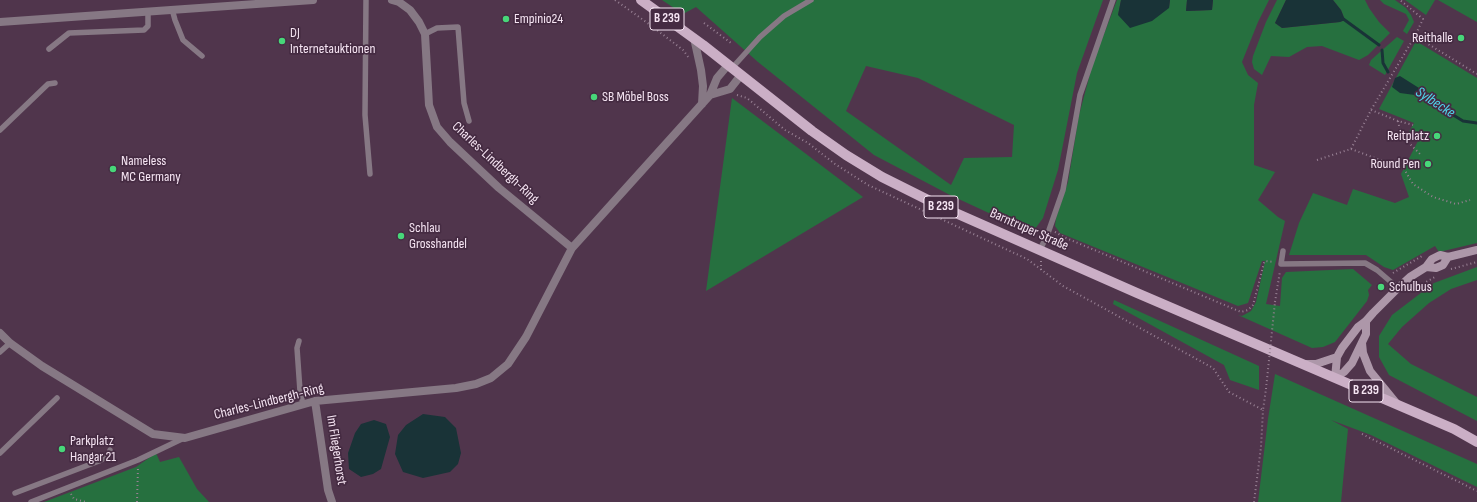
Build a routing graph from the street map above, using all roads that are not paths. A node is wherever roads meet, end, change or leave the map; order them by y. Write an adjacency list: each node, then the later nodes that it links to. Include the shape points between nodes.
1 (313, 0): 7 (street)
2 (366, 0): 21 (lane, via 365,115)
3 (392, 0): 10 (street, Charles-Lindbergh-Ring, via 410,10)
4 (641, 0): 11 (main road, Barntruper Straße / B 239)
5 (811, 0): 14 (lane, via 784,16)
6 (1113, 0): 23 (lane, via 1080,95 1063,190)
7 (172, 9): 8 (street); 13 (lane, via 183,40)
8 (148, 11): 9 (street); 12 (lane, via 148,26 144,30 70,33)
9 (0, 22)
10 (426, 34): 19 (lane, via 437,28 458,27 464,103); 22 (street, Charles-Lindbergh-Ring, via 429,105 437,127 499,188)
11 (694, 38): 14 (main road, Barntruper Straße / B 239); 18 (street, via 703,86)
12 (49, 49)
13 (202, 56)
14 (730, 67): 15 (main road, Barntruper Straße / B 239); 17 (street, Charles-Lindbergh-Ring, via 717,78)
15 (741, 75): 17 (street, via 730,89); 23 (main road, Barntruper Straße / B 239, via 846,156 942,207)
16 (55, 83): 20 (lane, via 48,84)
17 (710, 95): 18 (street, Charles-Lindbergh-Ring)
18 (702, 104): 22 (street, Charles-Lindbergh-Ring)
19 (469, 121)
20 (0, 130)
21 (370, 174)
22 (572, 248): 37 (street, Charles-Lindbergh-Ring, via 515,356 491,378 456,388)
23 (1040, 250): 34 (main road, Barntruper Straße / B 239)
24 (1477, 250): 26 (main road, via 1448,257 1440,255)
25 (1283, 251): 26 (lane, via 1281,264 1365,263 1387,277)
26 (1398, 288): 27 (main road)
27 (1366, 321): 31 (main road, via 1366,334); 33 (main road, via 1358,327)
28 (0, 333): 30 (street, Charles-Lindbergh-Ring)
29 (299, 341): 38 (lane, via 297,348)
30 (10, 343): 32 (lane); 40 (street, Charles-Lindbergh-Ring, via 42,366 153,434)
31 (1362, 343): 35 (main road, via 1349,367); 39 (main road, via 1370,370)
32 (0, 352)
33 (1337, 357): 34 (main road, via 1316,364); 35 (main road)
34 (1301, 364): 35 (main road, Barntruper Straße / B 239)
35 (1335, 378): 39 (main road, B 239)
36 (57, 398): 43 (lane)
37 (315, 401): 38 (street, Charles-Lindbergh-Ring); 46 (street, Im Fliegerhorst)
38 (303, 404): 40 (street, Charles-Lindbergh-Ring)
39 (1398, 404): 41 (main road, B 239)
40 (184, 438): 45 (lane, via 138,460)
41 (1477, 442)
42 (110, 450): 44 (lane, via 108,456 99,461)
43 (0, 453)
44 (15, 493)
45 (31, 502)
46 (332, 502)

